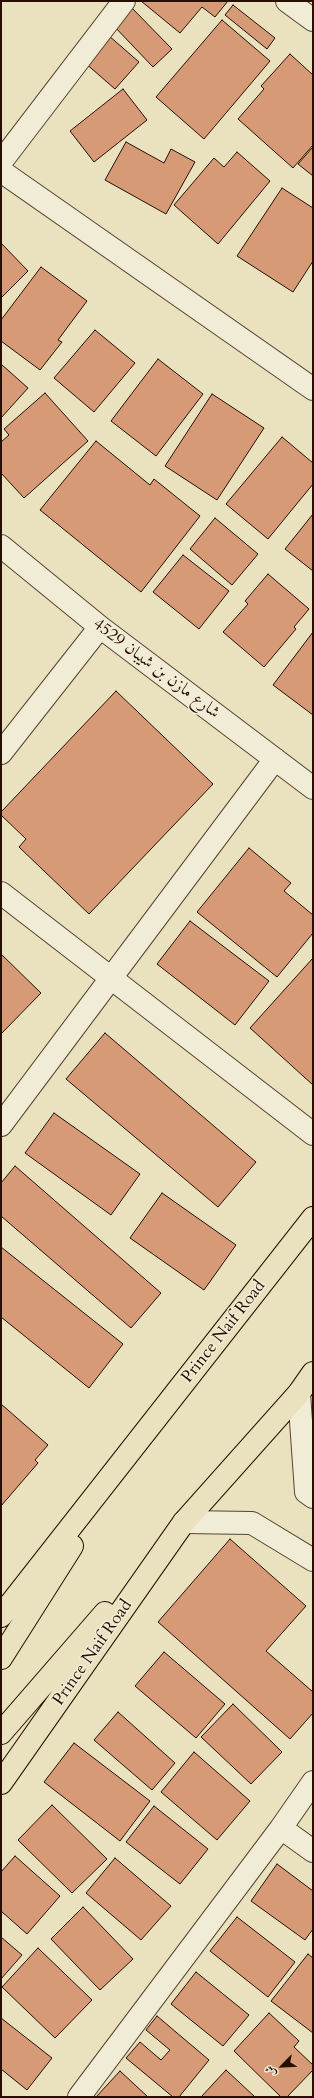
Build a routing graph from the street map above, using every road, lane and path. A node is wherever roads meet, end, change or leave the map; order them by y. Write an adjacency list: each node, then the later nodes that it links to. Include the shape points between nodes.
1 (124, 1): 4 (street)
2 (287, 1): 3 (street)
3 (313, 20)
4 (1, 162)
5 (1, 171): 6 (street)
6 (313, 389)
7 (1, 546): 8 (street, شارع مازن بن شيبان 4529)
8 (100, 627): 9 (street); 10 (street, شارع مازن بن شيبان 4529)
9 (1, 753)
10 (275, 759): 11 (street, شارع مازن بن شيبان 4529); 13 (street)
11 (313, 788)
12 (1, 893): 13 (street)
13 (111, 978): 14 (street); 15 (street)
14 (1, 1125)
15 (313, 1134)
16 (313, 1218): 19 (main road, Prince Naif Road)
17 (313, 1373): 18 (main road, Prince Naif Road)
18 (299, 1393): 20 (street, via 306,1492); 21 (main road, Prince Naif Road)
19 (135, 1445): 23 (main road, Prince Naif Road); 24 (main road, Prince Naif Road)
20 (313, 1497)
21 (184, 1522): 22 (street, via 252,1523); 25 (main road, Prince Naif Road); 27 (main road, Prince Naif Road)
22 (313, 1560)
23 (1, 1616)
24 (1, 1658)
25 (1, 1733)
26 (313, 1782): 28 (street)
27 (1, 1783)
28 (281, 1828): 29 (street); 30 (street)
29 (313, 1851)
30 (78, 2097)

